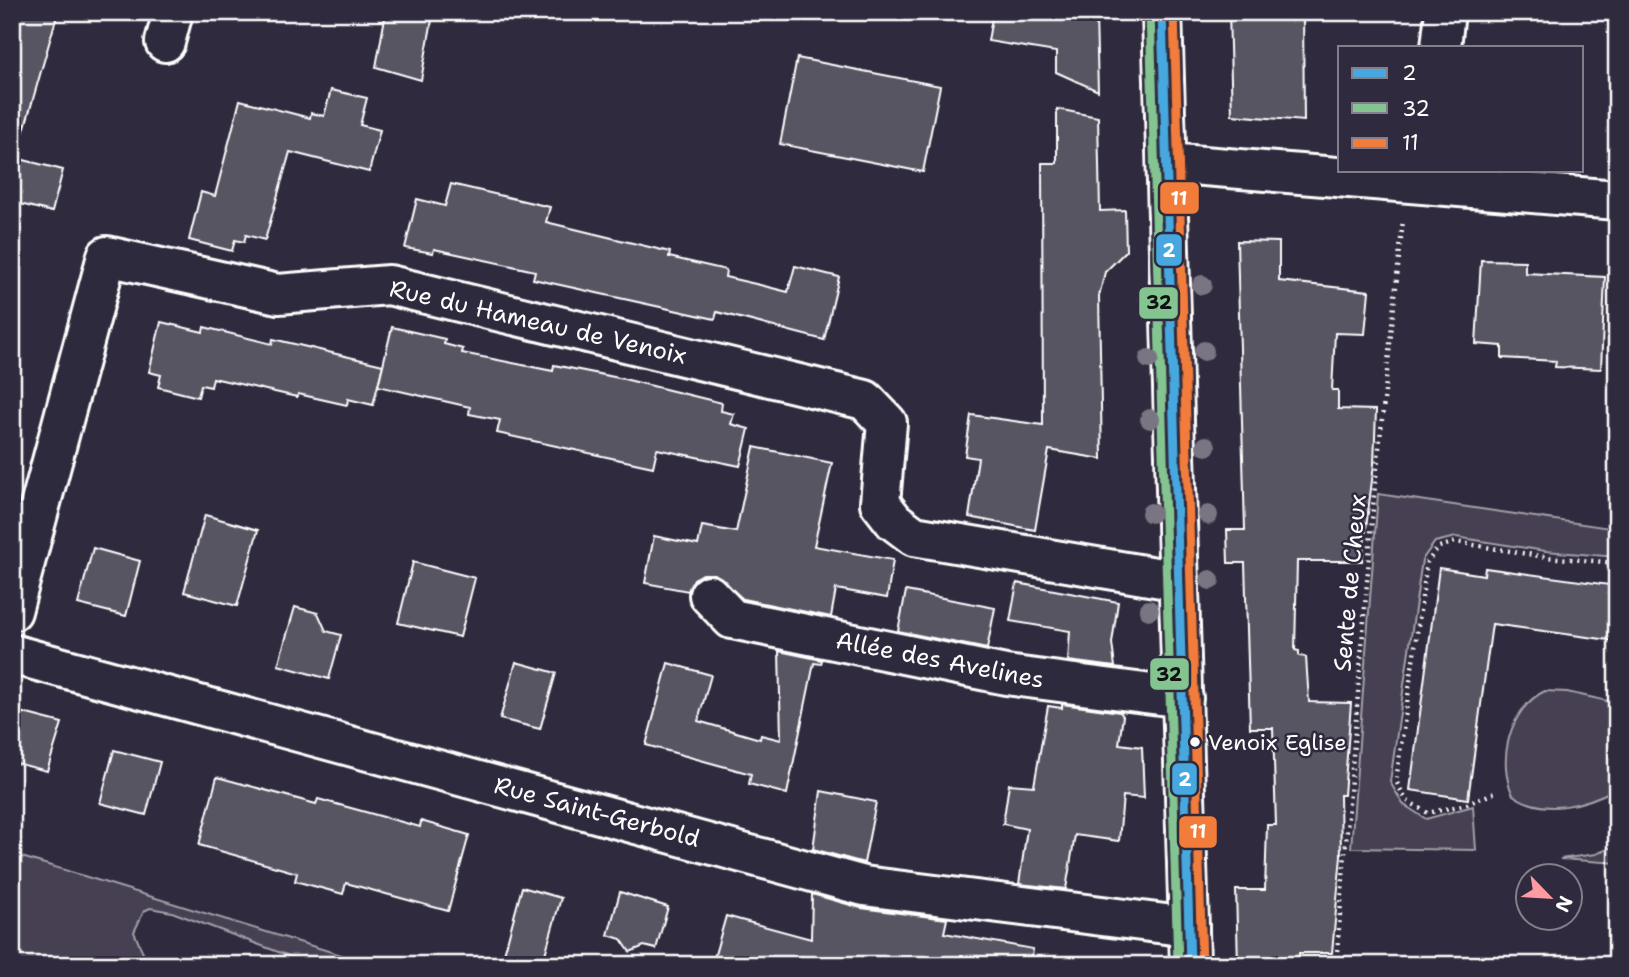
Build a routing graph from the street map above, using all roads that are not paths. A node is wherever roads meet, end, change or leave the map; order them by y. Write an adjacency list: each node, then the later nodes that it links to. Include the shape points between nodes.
1 (1162, 12): 4 (street)
2 (1445, 12): 3 (street)
3 (1441, 46)
4 (1167, 163): 5 (street); 7 (street)
5 (1428, 178): 6 (street)
6 (1617, 200)
7 (1179, 581): 9 (street, Rue du Hameau de Venoix, via 914,536 880,503 887,423 864,400 388,285 278,294 107,256); 11 (street)
8 (709, 595): 11 (street, Allée des Avelines, via 732,619 1006,675)
9 (12, 611)
10 (12, 654): 12 (street, Rue Saint-Gerbold, via 864,886)
11 (1183, 698): 12 (street)
12 (1189, 927): 13 (street)
13 (1190, 965)

